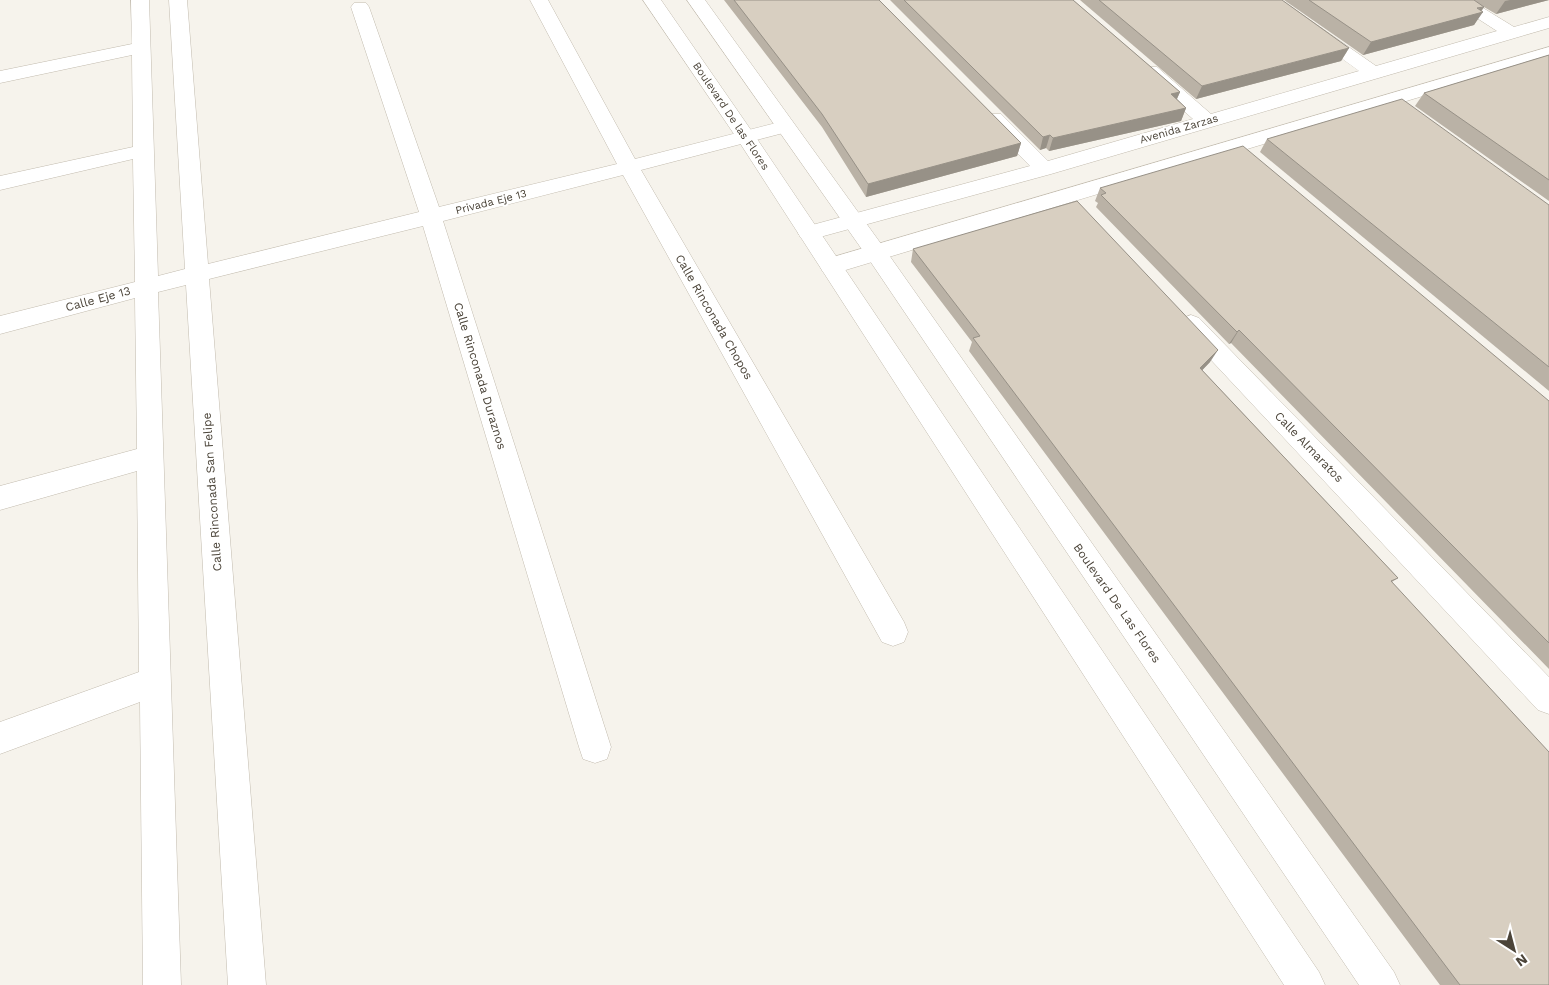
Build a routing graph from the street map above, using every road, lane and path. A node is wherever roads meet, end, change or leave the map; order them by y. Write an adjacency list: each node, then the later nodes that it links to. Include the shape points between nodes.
1 (140, 0): 11 (street)
2 (178, 0): 39 (street, Calle Rinconada San Felipe)
3 (539, 0): 28 (street, Calle Rinconada Chopos)
4 (652, 0): 23 (street, Boulevard De las Flores)
5 (696, 0): 22 (street)
6 (1270, 0): 14 (street)
7 (1458, 0): 10 (street)
8 (360, 7): 33 (street, Calle Rinconada Duraznos)
9 (1549, 22): 10 (street, Avenida Zarzas)
10 (1512, 32): 14 (street, Avenida Zarzas)
11 (141, 48): 15 (street); 26 (street)
12 (1134, 57): 21 (street)
13 (1544, 58): 17 (street)
14 (1372, 72): 16 (street, Avenida Zarzas)
15 (0, 77)
16 (1292, 96): 20 (street); 21 (street, Avenida Zarzas)
17 (1390, 99): 19 (street); 20 (street)
18 (982, 106): 30 (street)
19 (1414, 116)
20 (1322, 120): 25 (street)
21 (1207, 121): 24 (street, Avenida Zarzas)
22 (784, 127): 23 (street, Privada Eje 13); 35 (street)
23 (746, 137): 28 (street, Privada Eje 13); 36 (street, Boulevard De las Flores)
24 (1134, 142): 29 (street); 30 (street, Avenida Zarzas)
25 (1236, 145): 27 (street); 29 (street)
26 (143, 151): 31 (street); 40 (street)
27 (1259, 164)
28 (628, 167): 33 (street, Privada Eje 13); 45 (street, Calle Rinconada Chopos)
29 (1162, 167): 32 (street)
30 (1044, 169): 35 (street, Avenida Zarzas)
31 (0, 183)
32 (1069, 195): 34 (street); 37 (street)
33 (431, 217): 39 (street, Privada Eje 13); 49 (street, Calle Rinconada Duraznos)
34 (1090, 217)
35 (854, 221): 36 (street, Avenida Zarzas); 37 (street, Boulevard De Las Flores)
36 (809, 233): 38 (street)
37 (876, 252): 38 (street); 53 (street, Boulevard De Las Flores)
38 (830, 266): 52 (street)
39 (197, 273): 40 (street, Calle Eje 13); 50 (street, Calle Rinconada San Felipe)
40 (146, 286): 42 (street, Calle Eje 13); 43 (street)
41 (1172, 303): 47 (street, Calle Almaratos)
42 (0, 325)
43 (150, 456): 44 (street); 46 (street)
44 (0, 498)
45 (892, 632)
46 (155, 681): 48 (street); 51 (street)
47 (1549, 699)
48 (0, 738)
49 (596, 747)
50 (239, 982)
51 (162, 985)
52 (1306, 985)
53 (1381, 985)

